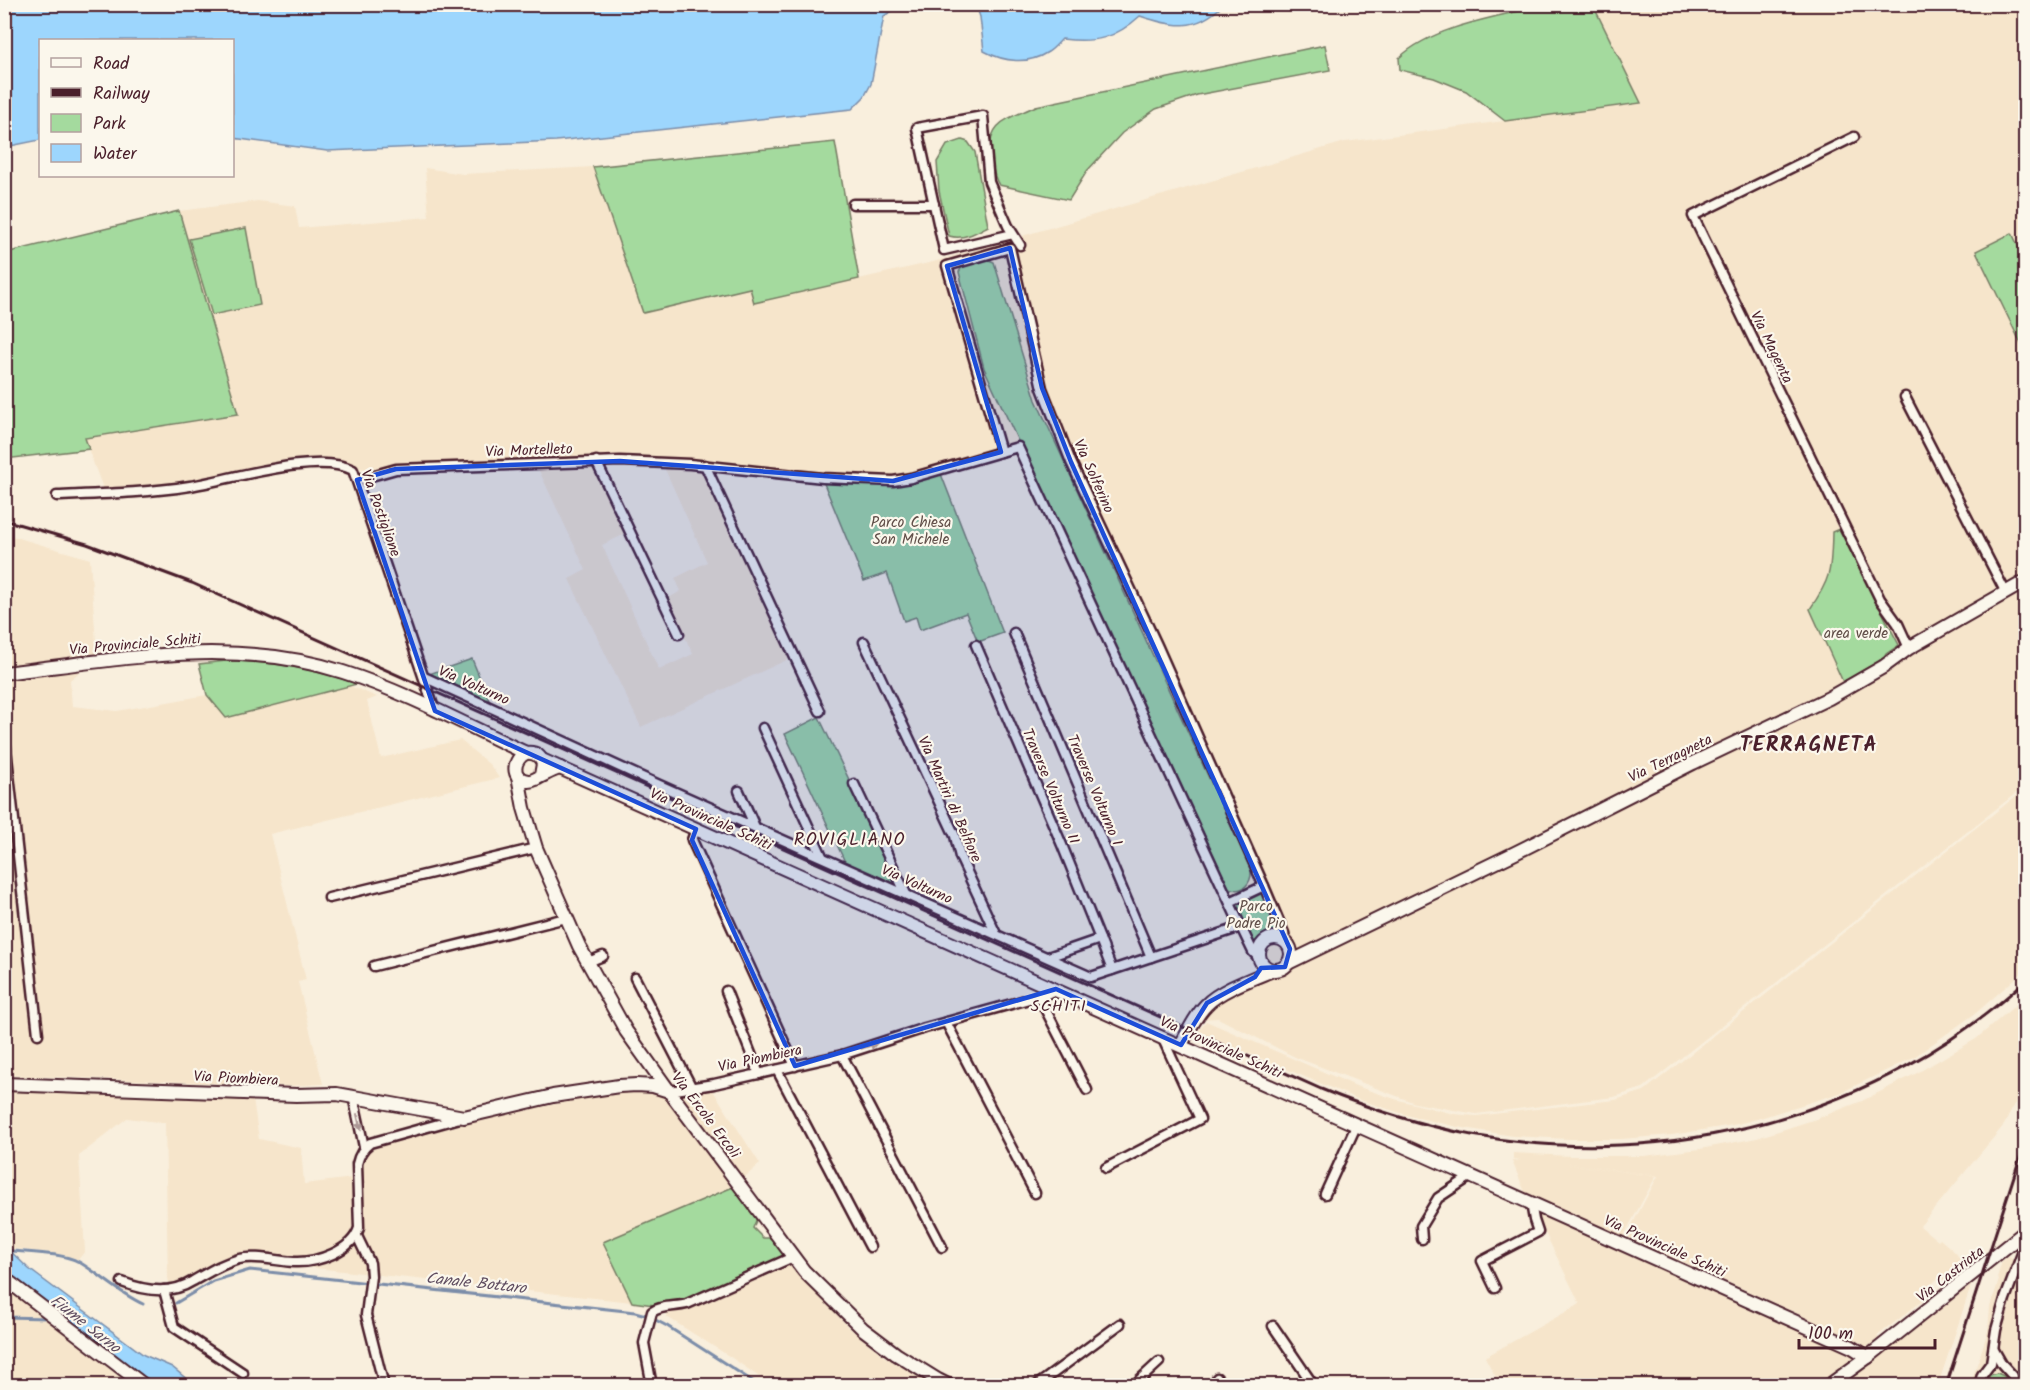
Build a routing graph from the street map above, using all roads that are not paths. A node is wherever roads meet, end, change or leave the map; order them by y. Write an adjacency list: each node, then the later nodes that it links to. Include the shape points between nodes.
1 (1854, 137): 18 (street, Via Magenta, via 1693,216 1880,599)
2 (853, 204): 3 (street)
3 (934, 204): 4 (street, via 944,250); 4 (street, via 917,128 983,116 989,182)
4 (1013, 234): 5 (street)
5 (1020, 244)
6 (1905, 397): 13 (street)
7 (1000, 452): 9 (street, Via Mortelleto, via 893,481); 39 (street, Via Solferino, via 948,266 1010,248 1042,388); 42 (street, Via Mortelleto, via 1018,447)
8 (596, 461): 9 (street, Via Mortelleto); 10 (street, Via Mortelleto, via 396,469); 15 (street)
9 (705, 465): 22 (street)
10 (357, 480): 11 (street, Via Postiglione, via 348,468 315,464 127,494); 20 (street, Via Postiglione)
11 (57, 496)
12 (2025, 581): 13 (street, Via Terragneta)
13 (2006, 592): 18 (street, Via Terragneta)
14 (1014, 633): 51 (street, Traverse Volturno I)
15 (679, 634)
16 (864, 642): 45 (street, Via Martiri di Belfiore, via 955,836 960,857)
17 (976, 645): 46 (street, Traverse Volturno II)
18 (1909, 648): 48 (street, Via Terragneta, via 1829,698)
19 (4, 673): 21 (street, Via Provinciale Schiti, via 176,653 270,657 341,671)
20 (424, 677): 21 (street, Via Postiglione); 35 (street, Via Volturno)
21 (435, 711): 25 (street, Via Provinciale Schiti)
22 (820, 711)
23 (763, 728): 38 (street)
24 (4, 730): 62 (street)
25 (504, 743): 26 (street, Via Provinciale Schiti); 28 (street)
26 (526, 753): 27 (street, Via Provinciale Schiti); 28 (street)
27 (542, 760): 29 (street, Via Provinciale Schiti); 31 (street, via 544,768)
28 (516, 762): 30 (street)
29 (560, 768): 31 (street); 36 (street, Via Provinciale Schiti)
30 (518, 776): 31 (street, via 524,780); 34 (street, Via Ercole Ercoli)
31 (538, 778): 34 (street, via 526,789)
32 (854, 784): 40 (street)
33 (739, 791): 35 (street)
34 (523, 799): 37 (street, Via Ercole Ercoli)
35 (755, 827): 38 (street, Via Volturno)
36 (696, 829): 58 (street, Via Provinciale Schiti); 66 (street, via 692,840)
37 (536, 848): 41 (street); 43 (street, Via Ercole Ercoli)
38 (822, 856): 40 (street, Via Volturno)
39 (1264, 886): 42 (street); 47 (street, Via Solferino)
40 (906, 894): 45 (street, Via Volturno)
41 (329, 898)
42 (1230, 902): 44 (street)
43 (566, 918): 52 (street, Via Ercole Ercoli); 55 (street)
44 (1241, 927): 51 (street, Via Volturno); 54 (street, via 1253,952)
45 (996, 934): 50 (street, Via Volturno)
46 (1100, 939): 50 (street); 56 (street, Traverse Volturno II)
47 (1288, 945): 48 (street); 53 (street); 54 (street, via 1276,938 1266,940 1260,948)
48 (1320, 947): 53 (street, Via Terragneta)
49 (603, 956): 52 (street)
50 (1048, 957): 56 (street, Via Volturno, via 1091,977)
51 (1152, 957): 56 (street, Via Volturno)
52 (588, 962): 72 (street, Via Ercole Ercoli, via 627,1031)
53 (1288, 963): 54 (street, via 1280,969)
54 (1265, 964): 64 (street, via 1255,977 1207,1003)
55 (374, 966)
56 (1112, 970)
57 (635, 978): 70 (street)
58 (1056, 989): 60 (street, Via Piombiera); 63 (street, Via Provinciale Schiti)
59 (726, 991): 68 (street)
60 (1039, 997): 61 (street, Via Piombiera); 71 (street)
61 (946, 1022): 65 (street, Via Piombiera, one-way to 61); 79 (street)
62 (38, 1034)
63 (1162, 1037): 64 (street, Via Provinciale Schiti); 77 (street, via 1200,1119)
64 (1181, 1045): 75 (street, Via Provinciale Schiti)
65 (842, 1055): 66 (street, Via Piombiera); 86 (street)
66 (795, 1066): 67 (street, Via Piombiera)
67 (777, 1070): 68 (street, Via Piombiera); 85 (street)
68 (759, 1074): 70 (street, Via Piombiera)
69 (4, 1084): 73 (street, Via Piombiera)
70 (692, 1088): 72 (street, Via Piombiera)
71 (1087, 1090)
72 (669, 1091): 74 (street, Via Piombiera, via 637,1084 619,1086 553,1096); 87 (street, Via Ercole Ercoli)
73 (353, 1096): 74 (street, Via Piombiera); 76 (street, one-way to 76)
74 (464, 1117): 76 (street, Via Piombiera)
75 (1357, 1124): 78 (street, Via Provinciale Schiti); 80 (street)
76 (364, 1147): 83 (street, via 357,1164)
77 (1106, 1168)
78 (1470, 1176): 81 (street, Via Provinciale Schiti); 84 (street, via 1433,1203 1421,1226)
79 (1035, 1193)
80 (1325, 1194)
81 (1532, 1203): 90 (street, via 1538,1232 1482,1261); 95 (street, Via Provinciale Schiti)
82 (2023, 1233): 94 (street, Via Castriota, via 2023,1251 2005,1299); 95 (street, Via Castriota)
83 (357, 1236): 91 (street, via 344,1249 326,1256 303,1262 240,1259 177,1289); 99 (street, via 370,1263 366,1315)
84 (1422, 1239)
85 (870, 1246)
86 (942, 1246)
87 (793, 1257): 100 (street, via 687,1304 652,1312 644,1343); 101 (street, Via Ercole Ercoli, via 863,1329)
88 (4, 1278): 98 (street)
89 (122, 1282): 91 (street)
90 (1495, 1288)
91 (164, 1290): 97 (street, via 174,1328)
92 (1120, 1324): 102 (street)
93 (1273, 1326): 104 (street)
94 (1994, 1349): 106 (street, Via Castriota); 107 (street, via 2013,1376)
95 (1868, 1357): 105 (street, Via Castriota)
96 (1159, 1362): 103 (street)
97 (243, 1373)
98 (145, 1386)
99 (384, 1386)
100 (652, 1386)
101 (950, 1386)
102 (1036, 1386)
103 (1133, 1386)
104 (1314, 1386)
105 (1828, 1386)
106 (1979, 1386)
107 (2015, 1386)

